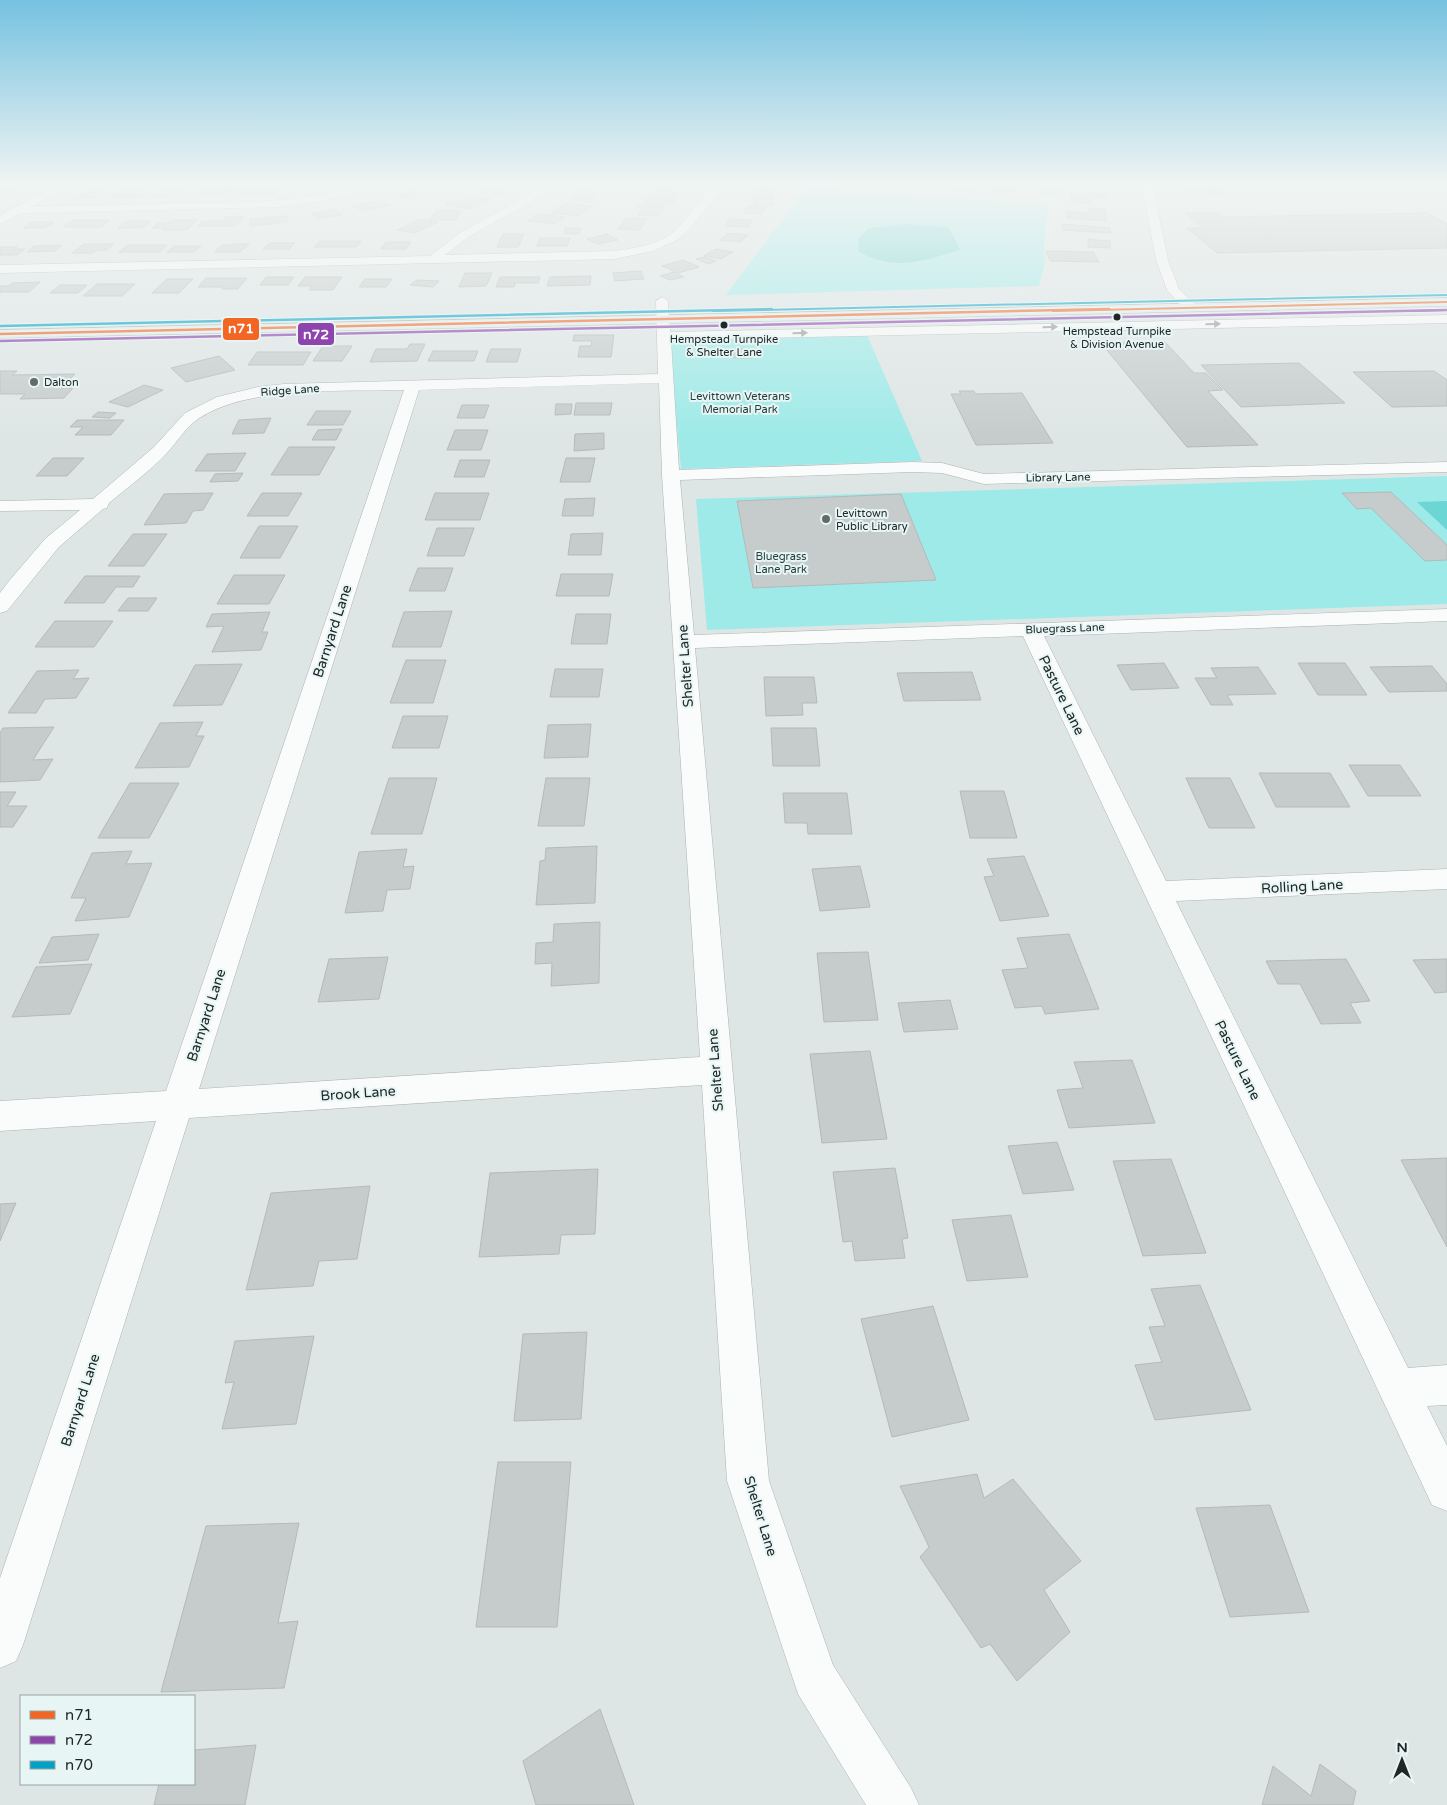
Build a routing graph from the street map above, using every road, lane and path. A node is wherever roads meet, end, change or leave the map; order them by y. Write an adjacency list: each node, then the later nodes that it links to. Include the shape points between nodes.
1 (37, 268): 3 (street)
2 (1165, 268): 5 (street)
3 (0, 269)
4 (1447, 285): 5 (main road)
5 (1173, 290): 8 (street); 11 (main road)
6 (1447, 302): 7 (main road)
7 (1206, 307): 8 (main road); 12 (main road)
8 (1191, 308): 10 (main road)
9 (0, 316): 11 (main road)
10 (751, 317): 11 (main road); 13 (main road)
11 (663, 318): 13 (street, one-way to 13); 14 (main road); 15 (street, Shelter Lane)
12 (1447, 318): 13 (street, one-way to 12)
13 (1018, 328)
14 (0, 334)
15 (665, 378): 16 (street, Ridge Lane); 18 (street, Shelter Lane)
16 (413, 386): 19 (street, Ridge Lane, via 284,389 222,400 191,416 160,451); 28 (street, Barnyard Lane)
17 (1447, 467): 18 (street, Library Lane, via 984,479 942,468 912,467)
18 (671, 475): 24 (street, Shelter Lane)
19 (101, 504): 20 (street); 21 (street, Ridge Lane, via 52,543)
20 (0, 506)
21 (0, 607)
22 (1447, 615): 23 (street, Bluegrass Lane)
23 (1030, 629): 24 (street, Bluegrass Lane); 26 (street, Pasture Lane)
24 (684, 642): 27 (street, Shelter Lane)
25 (1447, 880): 26 (street, Rolling Lane)
26 (1157, 892): 31 (street, Pasture Lane)
27 (715, 1070): 28 (street, Brook Lane); 34 (street, Shelter Lane, via 748,1481 814,1678)
28 (176, 1105): 29 (street, Brook Lane); 33 (street, Barnyard Lane)
29 (0, 1116)
30 (1447, 1385): 31 (street)
31 (1398, 1388): 32 (street, Pasture Lane)
32 (1447, 1490)
33 (0, 1645)
34 (894, 1805)

